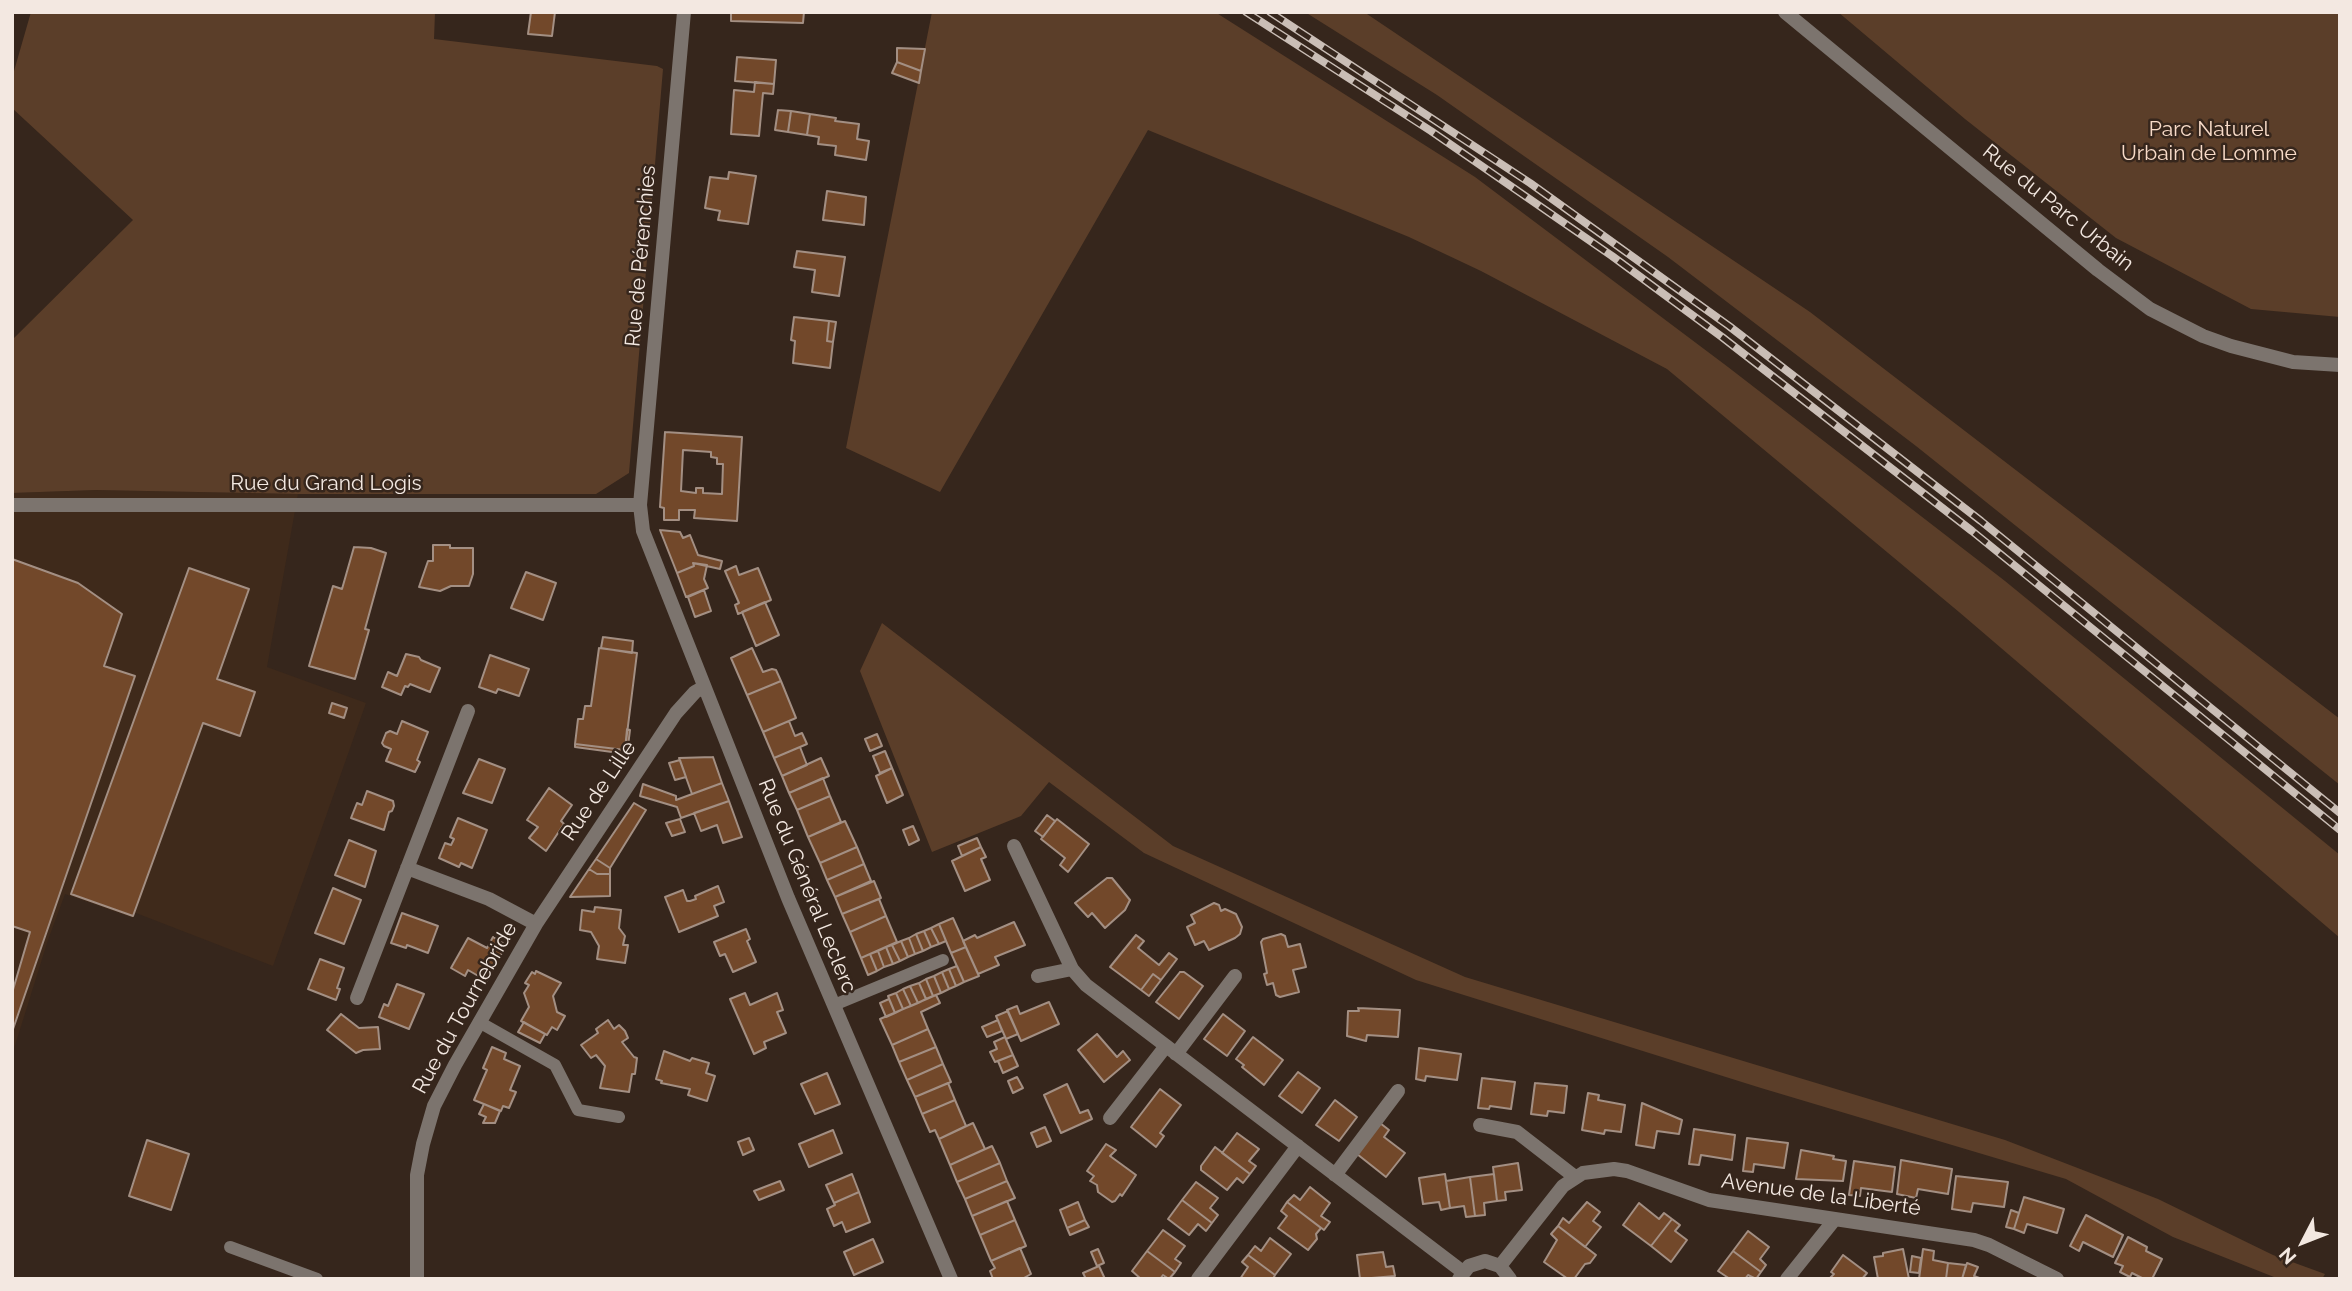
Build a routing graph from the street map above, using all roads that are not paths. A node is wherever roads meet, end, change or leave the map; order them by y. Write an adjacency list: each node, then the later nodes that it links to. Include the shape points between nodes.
1 (684, 12): 5 (street, Rue de Pérenchies)
2 (1785, 12): 3 (street, Rue du Parc Urbain, via 2150,309 2231,346 2293,362)
3 (2340, 365)
4 (12, 505): 5 (street, Rue du Grand Logis)
5 (640, 505): 6 (street, Rue du Général Leclerc, via 648,546)
6 (704, 687): 10 (street, Rue de Lille, via 676,713); 16 (street, Rue du Général Leclerc)
7 (468, 711): 9 (street)
8 (1014, 846): 12 (street)
9 (407, 868): 10 (street, via 489,899); 15 (street)
10 (536, 925): 17 (street, Rue du Tournebride)
11 (943, 960): 16 (lane)
12 (1072, 969): 13 (street); 18 (street, via 1086,985)
13 (1038, 976)
14 (1235, 976): 18 (street)
15 (357, 998)
16 (834, 1005): 32 (street, Rue du Général Leclerc)
17 (479, 1022): 20 (lane, via 555,1065 578,1110); 31 (street, Rue du Tournebride, via 434,1106 423,1143 416,1198)
18 (1171, 1050): 21 (street); 23 (street)
19 (1398, 1091): 24 (street)
20 (619, 1117)
21 (1110, 1118)
22 (1480, 1125): 25 (street, via 1517,1132)
23 (1298, 1146): 24 (street); 33 (street)
24 (1335, 1175): 29 (street)
25 (1575, 1177): 26 (street, Avenue de la Liberté, via 1591,1170 1627,1171 1709,1200); 28 (street, via 1552,1197)
26 (1835, 1219): 35 (street); 36 (street, Avenue de la Liberté, via 1974,1240)
27 (230, 1247): 30 (lane)
28 (1500, 1266): 29 (street, via 1476,1262); 34 (street)
29 (1461, 1275)
30 (317, 1279)
31 (417, 1279)
32 (951, 1279)
33 (1198, 1279)
34 (1510, 1279)
35 (1787, 1279)
36 (2057, 1279)

